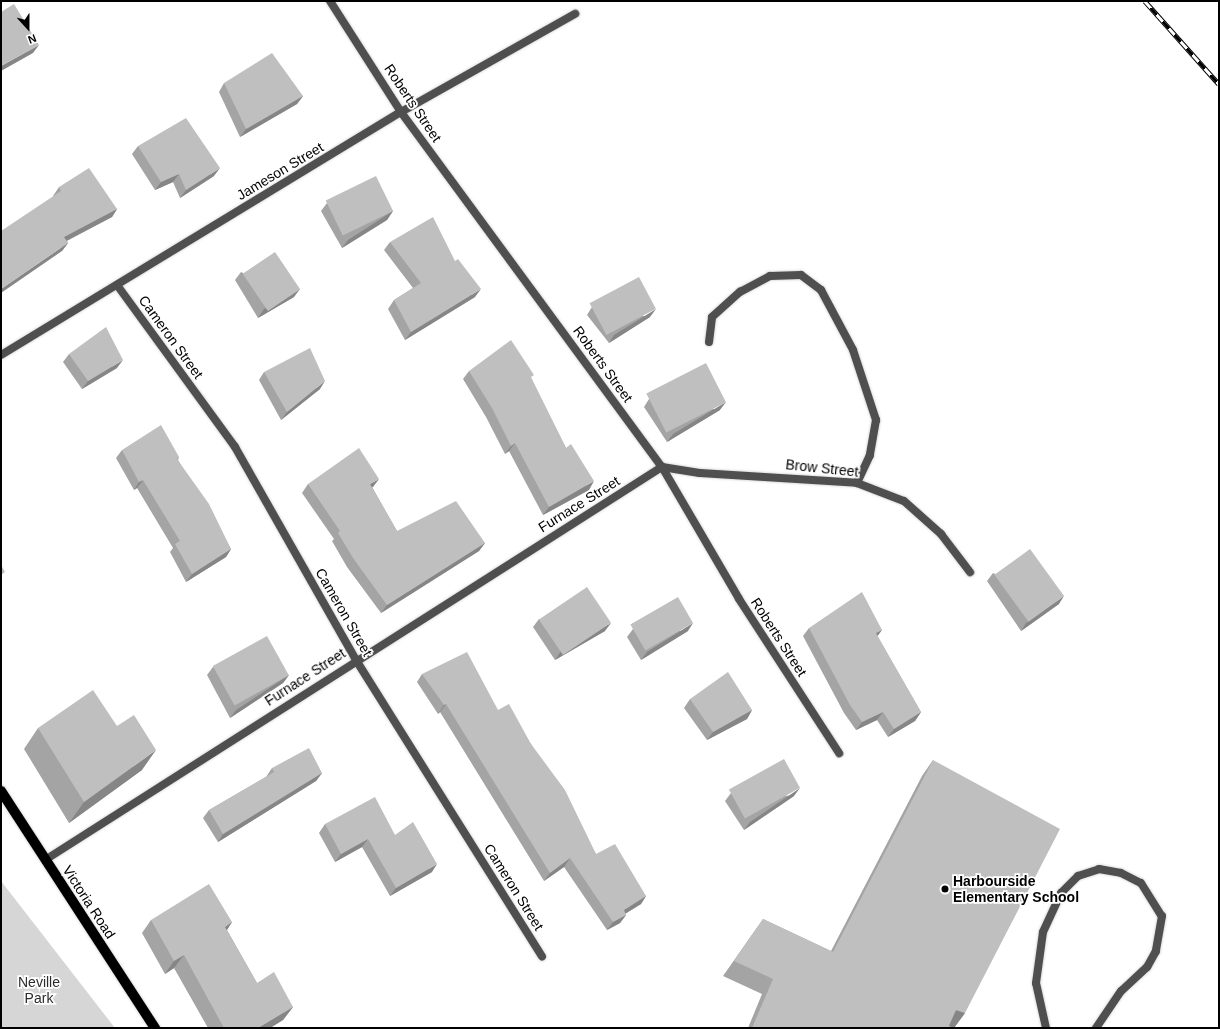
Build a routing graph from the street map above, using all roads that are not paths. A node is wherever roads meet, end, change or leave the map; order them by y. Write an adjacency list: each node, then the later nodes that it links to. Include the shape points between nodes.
1 (330, 1): 3 (street, Roberts Street)
2 (575, 14): 3 (street, Jameson Street)
3 (401, 112): 4 (street, Jameson Street); 7 (street, Roberts Street)
4 (117, 285): 6 (street, Jameson Street); 10 (street, Cameron Street, via 235,447)
5 (710, 342): 8 (street, via 712,317 740,292 770,276 801,275 821,290 853,350 876,420 870,455)
6 (1, 355)
7 (662, 466): 8 (street, Brow Street, via 700,473); 10 (street, Furnace Street); 11 (street, Roberts Street, via 739,599)
8 (857, 483): 9 (street, Brow Street, via 904,501 941,534)
9 (970, 572)
10 (356, 660): 13 (street, Furnace Street); 14 (street, Cameron Street)
11 (839, 753)
12 (1, 791): 13 (main road, Victoria Road)
13 (45, 860): 15 (main road, Victoria Road)
14 (542, 956)
15 (155, 1028)
16 (1046, 1028): 17 (street, via 1036,983 1043,932 1061,893 1078,876 1099,869 1122,872 1141,882 1162,916 1156,951 1147,967 1121,991)
17 (1096, 1028)

